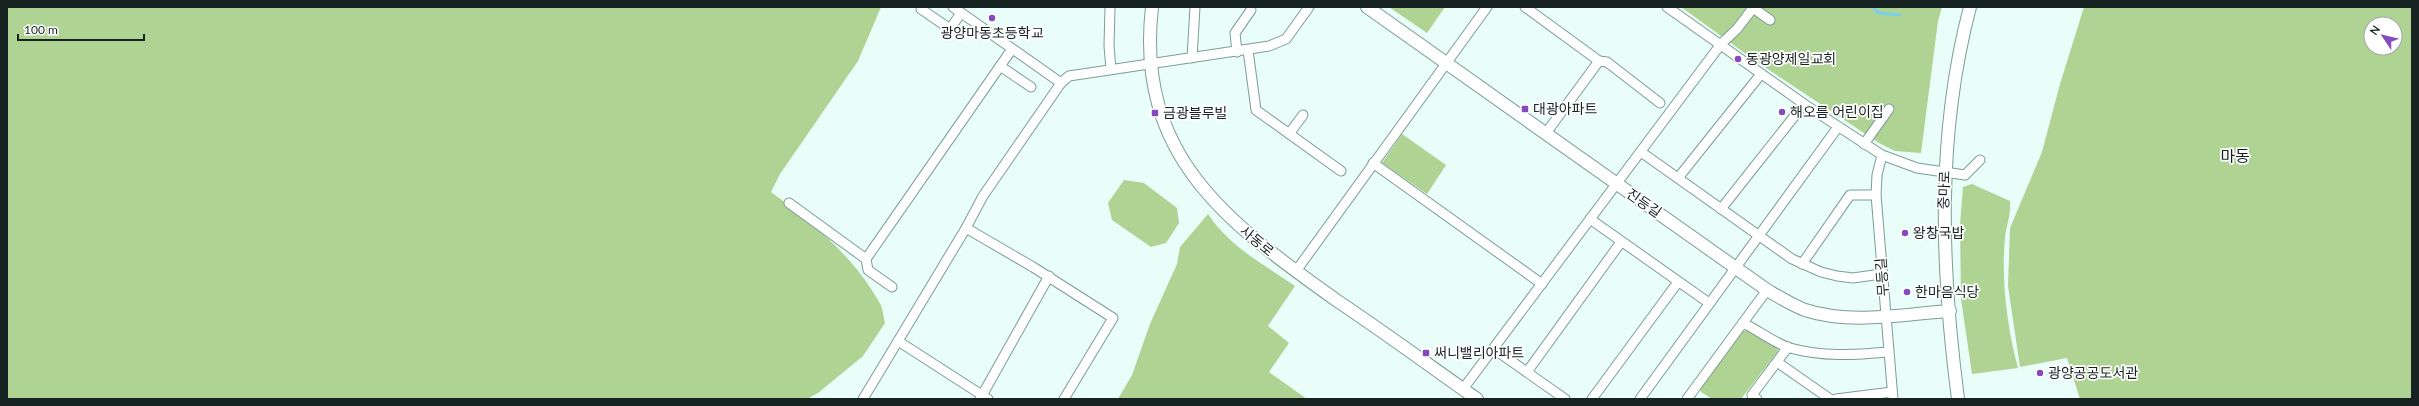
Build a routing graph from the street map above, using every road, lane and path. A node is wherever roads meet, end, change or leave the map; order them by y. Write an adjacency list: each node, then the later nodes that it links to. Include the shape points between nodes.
1 (953, 7): 13 (street)
2 (1110, 7): 24 (street)
3 (1152, 7): 22 (street, 사동로)
4 (1194, 7): 19 (street)
5 (1310, 7): 17 (street, via 1286,39)
6 (1367, 7): 21 (street, 진등길)
7 (1487, 7): 21 (street)
8 (1525, 7): 20 (street)
9 (1667, 7): 15 (street)
10 (1970, 7): 41 (street, 중마로, via 1949,111)
11 (921, 9): 13 (street, via 950,30)
12 (1251, 10): 18 (street, via 1235,33)
13 (962, 13): 16 (street)
14 (1770, 20): 15 (street, via 1753,8)
15 (1721, 44): 25 (street); 36 (street)
16 (1012, 49): 23 (street); 26 (street)
17 (1248, 50): 18 (street); 34 (street, via 1256,110)
18 (1236, 52): 19 (street)
19 (1192, 58): 22 (street)
20 (1599, 61): 28 (street, via 1607,62); 33 (street)
21 (1446, 62): 33 (street, 진등길); 39 (street)
22 (1150, 63): 24 (street); 54 (street, 사동로, via 1162,118 1194,180 1238,227)
23 (1000, 66): 27 (street); 51 (street)
24 (1111, 69): 26 (street, via 1069,76)
25 (1761, 74): 29 (street); 42 (street, via 1707,138)
26 (1061, 83): 48 (street, via 983,196)
27 (1031, 87)
28 (1660, 103)
29 (1804, 104): 32 (street); 46 (street)
30 (1889, 109): 35 (street)
31 (1303, 115): 34 (street)
32 (1838, 127): 35 (street); 49 (street)
33 (1546, 133): 43 (street, 진등길)
34 (1289, 134): 40 (street)
35 (1864, 144): 37 (street)
36 (1641, 152): 42 (street); 43 (street)
37 (1882, 155): 41 (street, via 1898,163); 44 (street, 무등길)
38 (1980, 160): 41 (street, via 1965,175)
39 (1372, 163): 54 (street); 58 (street)
40 (1341, 171)
41 (1945, 172): 62 (street, 중마로, via 1943,228)
42 (1678, 178): 46 (street)
43 (1617, 184): 47 (street); 53 (street, 진등길)
44 (1876, 195): 52 (street, via 1850,195); 55 (street, 무등길)
45 (789, 203): 51 (street)
46 (1722, 209): 49 (street)
47 (1590, 219): 50 (street); 58 (street)
48 (966, 228): 56 (street); 65 (street)
49 (1759, 235): 52 (street); 53 (street)
50 (1621, 242): 57 (street); 70 (street)
51 (866, 259): 59 (street, via 868,270)
52 (1802, 264): 55 (street, via 1821,272 1853,278)
53 (1735, 267): 60 (street, 진등길); 61 (street)
54 (1296, 271): 71 (street, 사동로)
55 (1881, 274): 63 (street, 무등길)
56 (1048, 276): 73 (street); 75 (street, via 1113,318)
57 (1678, 282): 61 (street); 78 (street)
58 (1542, 284): 67 (street)
59 (892, 287)
60 (1767, 290): 63 (street, 진등길, via 1805,310 1828,315); 64 (street)
61 (1709, 303): 79 (street)
62 (1950, 311): 63 (street, 진등길); 84 (street, 중마로)
63 (1885, 315): 68 (street, 무등길)
64 (1743, 323): 66 (street); 80 (street)
65 (898, 341): 73 (street); 74 (street)
66 (1788, 347): 68 (street, via 1818,353 1851,355); 69 (street)
67 (1494, 348): 70 (street); 71 (street)
68 (1888, 352): 72 (street, 무등길)
69 (1777, 362): 81 (street, via 1752,395); 82 (street)
70 (1527, 372): 77 (street)
71 (1464, 389): 76 (street, 사동로)
72 (1893, 395): 83 (street)
73 (983, 398)
74 (863, 399)
75 (1064, 399)
76 (1477, 399)
77 (1564, 399)
78 (1592, 399)
79 (1640, 399)
80 (1687, 399)
81 (1757, 399)
82 (1830, 399)
83 (1836, 399)
84 (1958, 399)

